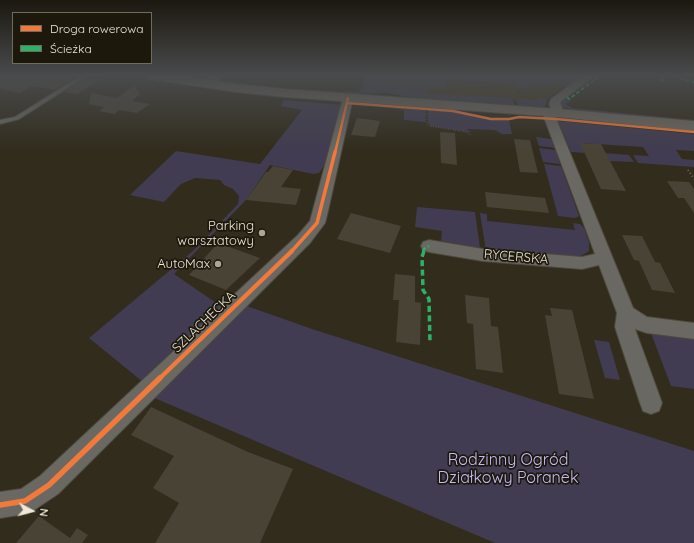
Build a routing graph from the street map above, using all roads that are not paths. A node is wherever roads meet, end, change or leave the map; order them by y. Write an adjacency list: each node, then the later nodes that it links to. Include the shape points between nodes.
1 (46, 100): 6 (lane, via 17,118)
2 (347, 100): 13 (street, SZLACHECKA, via 317,223 304,239 49,485 25,501)
3 (382, 100): 5 (street)
4 (556, 100): 5 (street)
5 (553, 112): 7 (street); 9 (street)
6 (0, 122)
7 (694, 126)
8 (429, 246): 9 (street, RYCERSKA, via 483,255 582,263)
9 (604, 258): 10 (street)
10 (626, 312): 11 (street, via 647,325); 12 (street, via 625,327)
11 (694, 331)
12 (651, 403)
13 (0, 505)

